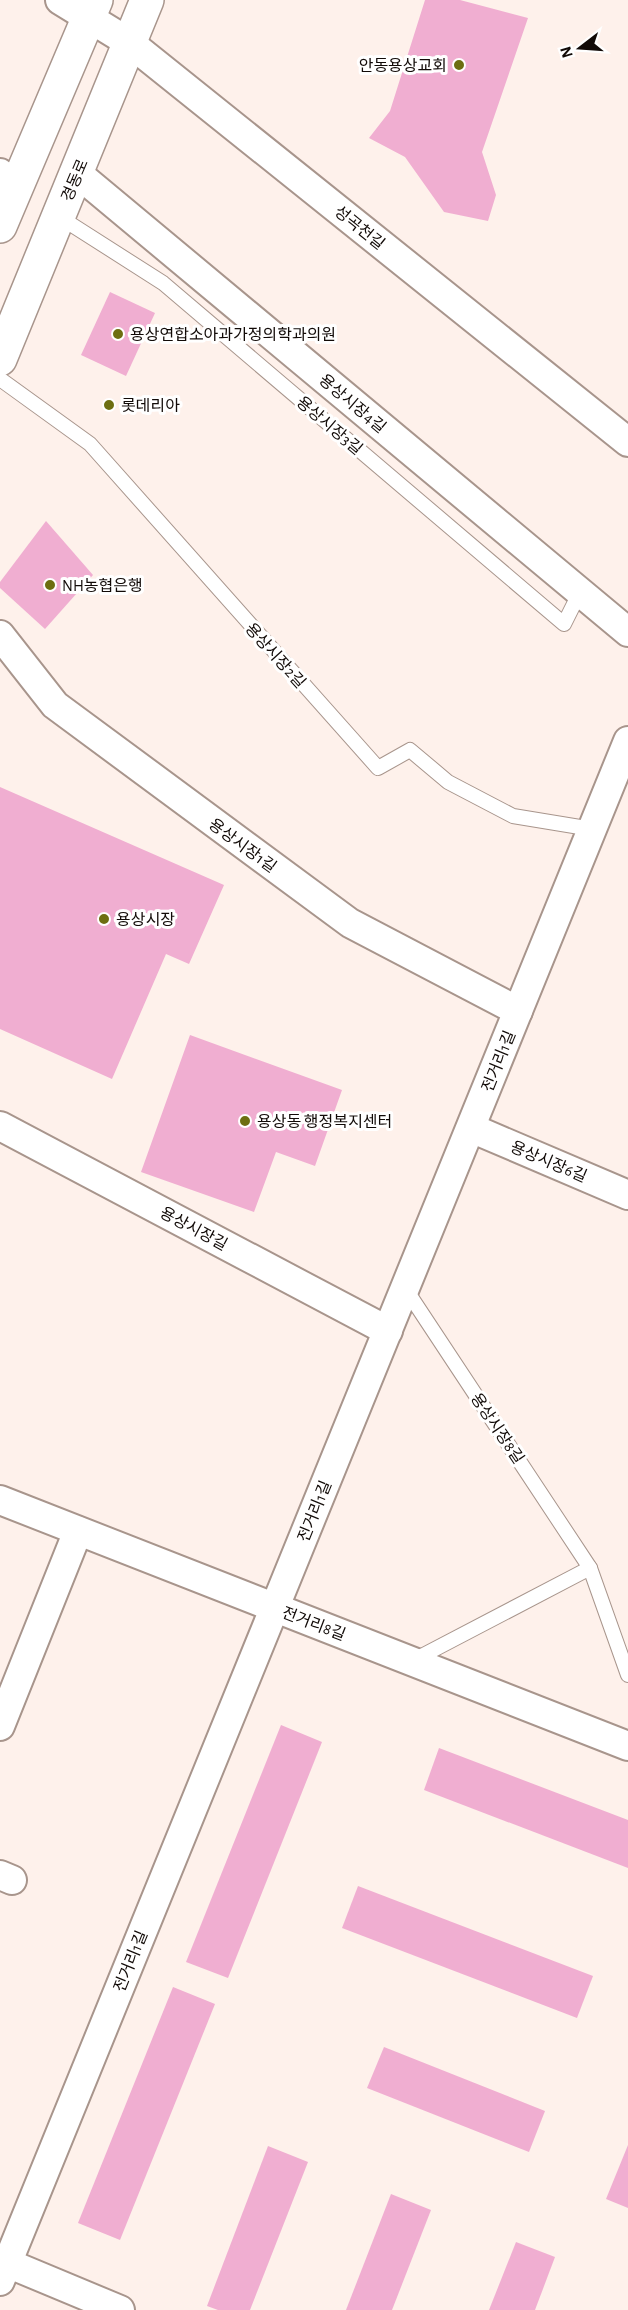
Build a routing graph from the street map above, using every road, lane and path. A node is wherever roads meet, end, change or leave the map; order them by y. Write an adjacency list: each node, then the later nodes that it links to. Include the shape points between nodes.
1 (60, 0): 3 (street, 성곡천길)
2 (147, 0): 4 (street, 경동로)
3 (92, 9): 4 (street, 성곡천길); 6 (street)
4 (130, 43): 5 (street, 경동로); 11 (street, 성곡천길)
5 (77, 173): 7 (street, 경동로); 12 (street, 용상시장4길)
6 (8, 180): 8 (street)
7 (58, 216): 9 (street, 경동로); 12 (lane, 용상시장3길, via 163,283 564,624)
8 (0, 226)
9 (0, 359)
10 (0, 379): 16 (lane, 용상시장2길, via 90,444 378,768 410,750 448,782 513,816)
11 (628, 442)
12 (580, 592): 13 (street, 용상시장4길)
13 (628, 632)
14 (0, 635): 17 (street, 용상시장1길, via 55,705 350,923)
15 (628, 741): 16 (street, 전거리1길)
16 (592, 829): 17 (street, 전거리1길)
17 (518, 1011): 19 (street, 전거리1길)
18 (0, 1126): 22 (street, 용상시장길)
19 (471, 1128): 20 (street, 용상시장6길); 21 (street, 전거리1길)
20 (628, 1195)
21 (405, 1288): 22 (street, 전거리1길); 25 (lane, 용상시장8길)
22 (388, 1331): 26 (street, 전거리1길)
23 (0, 1500): 24 (street, 전거리8길)
24 (78, 1531): 26 (street, 전거리8길); 29 (street)
25 (590, 1568): 27 (lane); 28 (lane, 용상시장8길)
26 (274, 1608): 27 (street, 전거리8길); 31 (street, 전거리1길)
27 (412, 1662): 30 (street, 전거리8길)
28 (628, 1675)
29 (0, 1726)
30 (628, 1746)
31 (2, 2268): 32 (street)
32 (120, 2310)

